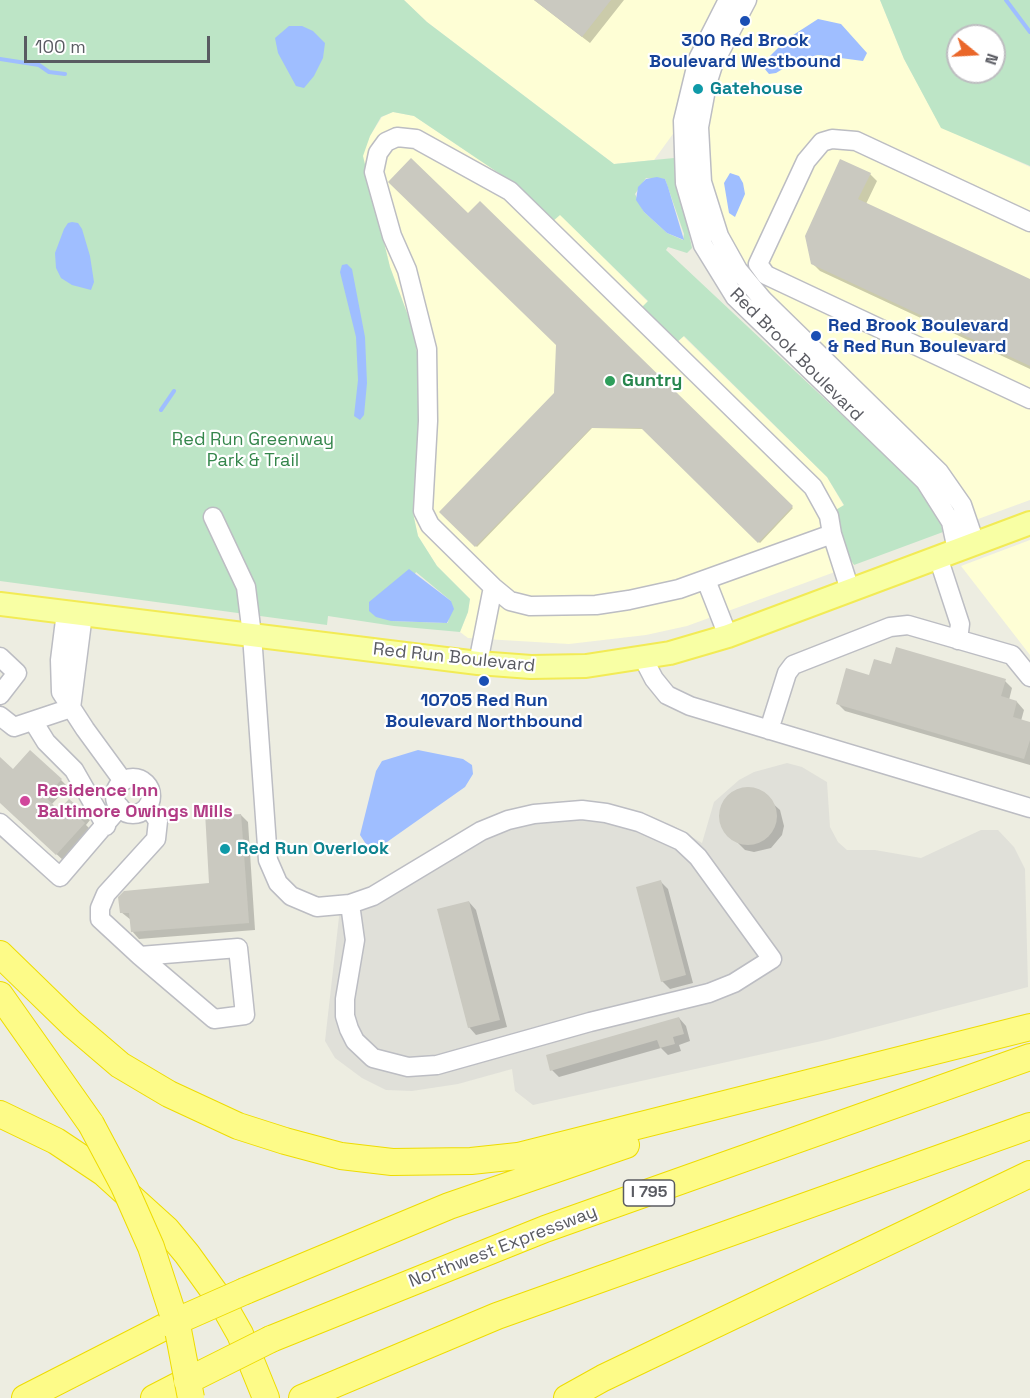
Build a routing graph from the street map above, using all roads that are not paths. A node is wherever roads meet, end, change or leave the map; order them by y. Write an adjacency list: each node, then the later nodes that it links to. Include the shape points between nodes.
1 (728, 0): 3 (street, Red Brook Boulevard, via 698,59)
2 (747, 0): 3 (street, Red Brook Boulevard)
3 (694, 106): 9 (street, Red Brook Boulevard, via 681,141 685,183 696,227 723,280 752,314 925,481 951,522)
4 (1030, 222): 5 (street, via 856,141 832,139 814,149 806,161 758,264 766,275)
5 (1030, 399)
6 (213, 517): 15 (street, via 242,576)
7 (1030, 523): 9 (main road, Red Run Boulevard)
8 (832, 534): 10 (street); 11 (street, via 829,516 813,487 510,191 416,139 397,137 386,142 378,153 374,172 392,236 407,270 427,349 423,511 430,525); 12 (street)
9 (957, 550): 12 (main road, Red Run Boulevard); 17 (street, Red Brook Boulevard)
10 (705, 580): 11 (street, via 629,600 558,607 510,601); 16 (street)
11 (493, 587): 20 (street)
12 (850, 590): 16 (main road, Red Run Boulevard)
13 (0, 604): 14 (main road, Red Run Boulevard)
14 (75, 613): 15 (main road, Red Run Boulevard); 23 (street)
15 (252, 635): 20 (main road, Red Run Boulevard); 33 (street, via 272,873 286,892 307,905 325,908)
16 (728, 636): 19 (main road, Red Run Boulevard)
17 (958, 640): 21 (street, via 1012,655); 26 (street, via 908,625 890,627 793,665)
18 (0, 657): 22 (street, via 17,673)
19 (644, 658): 20 (main road, Red Run Boulevard, via 558,667); 26 (street, via 667,695)
20 (478, 663)
21 (1030, 677)
22 (0, 695)
23 (71, 708): 25 (street); 27 (street)
24 (0, 716): 25 (street, via 14,727)
25 (33, 721): 32 (street, via 46,742 74,770)
26 (769, 730): 30 (street)
27 (123, 781): 28 (street, via 144,781 150,790); 29 (street, via 116,790)
28 (148, 806): 29 (street, via 134,814); 35 (street, via 158,822 156,839 106,894 99,915)
29 (120, 807): 32 (street)
30 (1030, 808)
31 (0, 823): 32 (street, via 60,877)
32 (106, 826)
33 (350, 904): 33 (street, via 355,940 345,999 349,1029 355,1041 373,1058 408,1067 437,1065 710,993 772,959 698,857 681,841 639,822 606,813 571,810 508,820 482,831 373,896)
34 (0, 954): 38 (highway, via 120,1065 169,1094 238,1126 341,1156 471,1161 518,1156)
35 (140, 956): 35 (street, via 214,1019 245,1015 238,948)
36 (0, 995): 43 (highway, bridge, via 92,1124 132,1203 155,1257 178,1330)
37 (1030, 1027): 38 (highway)
38 (928, 1053): 44 (highway, bridge, via 643,1140 377,1234 170,1324)
39 (1030, 1057): 43 (highway, Northwest Expressway / I 795, bridge, via 545,1229 271,1339)
40 (0, 1114): 46 (highway, via 56,1141 96,1168 121,1186 166,1230 223,1304 256,1368)
41 (1030, 1126): 47 (highway, via 497,1316)
42 (1030, 1174): 48 (highway)
43 (189, 1390): 45 (highway, Northwest Expressway / I 795)
44 (25, 1398)
45 (154, 1398)
46 (266, 1398)
47 (302, 1398)
48 (567, 1398)

